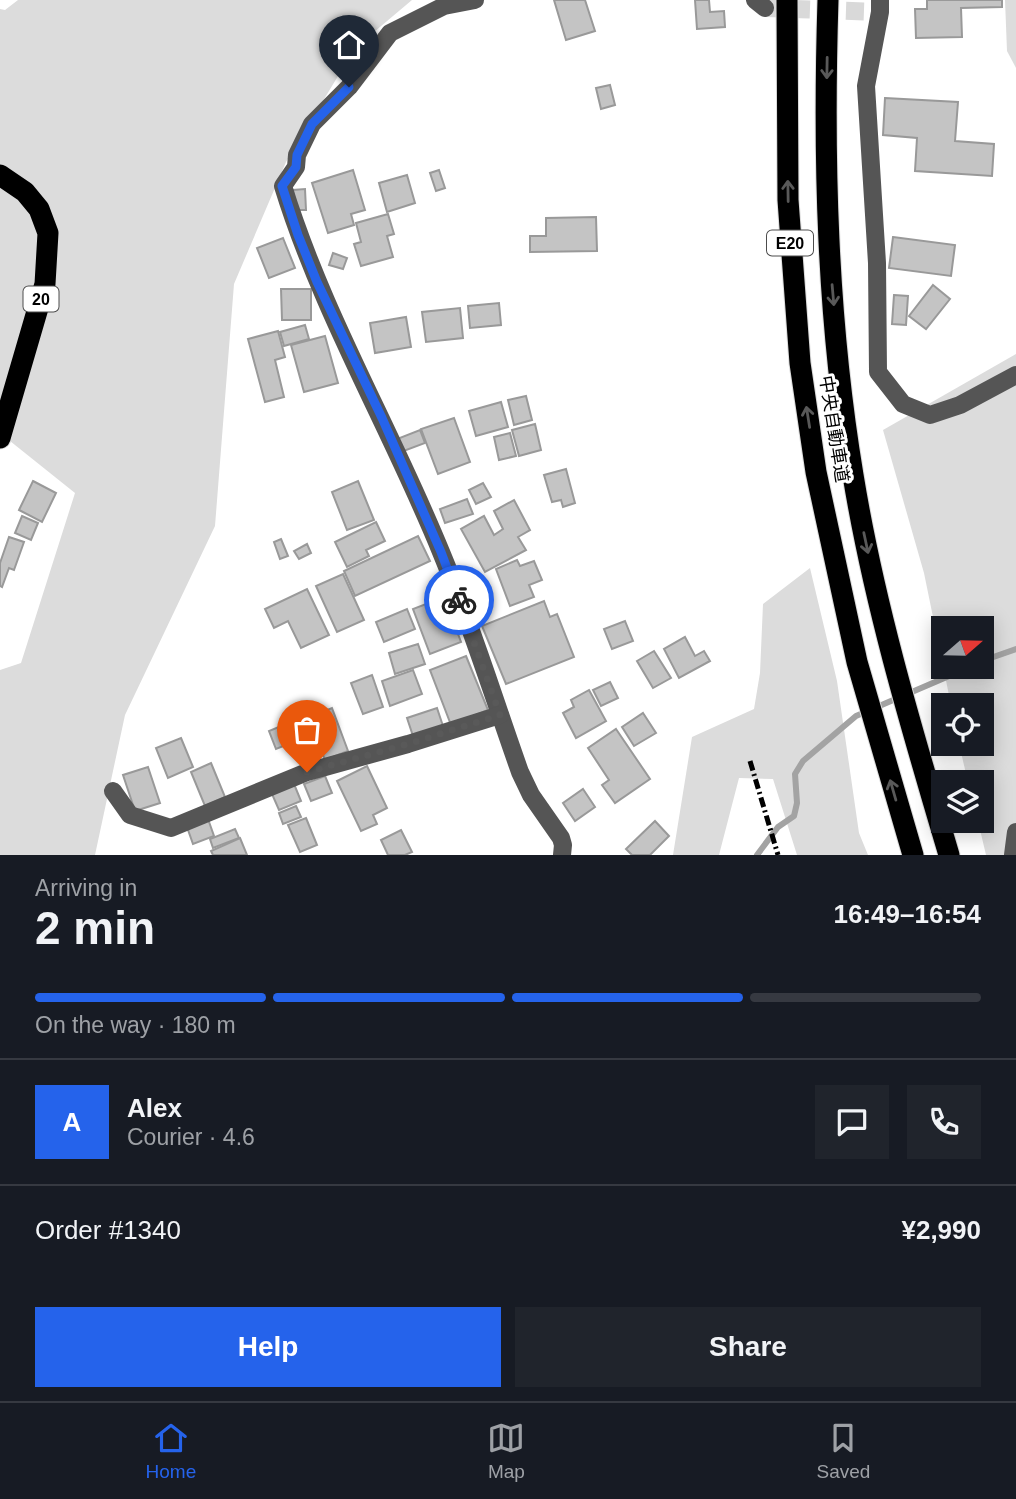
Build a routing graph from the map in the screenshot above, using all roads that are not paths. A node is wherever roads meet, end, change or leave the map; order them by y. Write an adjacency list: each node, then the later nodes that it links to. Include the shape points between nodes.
1 (475, 0): 8 (street, via 444,6 390,33 349,87 312,124 296,167 282,186 317,282 441,552)
2 (787, 0): 12 (highway, 中央自動車道 / E20, one-way to 2, via 857,662 819,484 800,363 788,200)
3 (828, 0): 13 (highway, 中央自動車道 / E20, one-way to 13, via 825,185 839,373 853,476 886,635)
4 (880, 0): 6 (street, via 866,86 877,263 878,372 903,404 930,415 960,405)
5 (0, 174): 7 (highway, 20, via 39,209 48,233 45,285)
6 (1016, 375)
7 (0, 438)
8 (500, 715): 9 (street, via 307,772 171,828 130,815); 11 (street, via 531,795 561,838)
9 (113, 790)
10 (1016, 832): 14 (street)
11 (562, 855)
12 (913, 855)
13 (949, 855)
14 (1013, 855)

